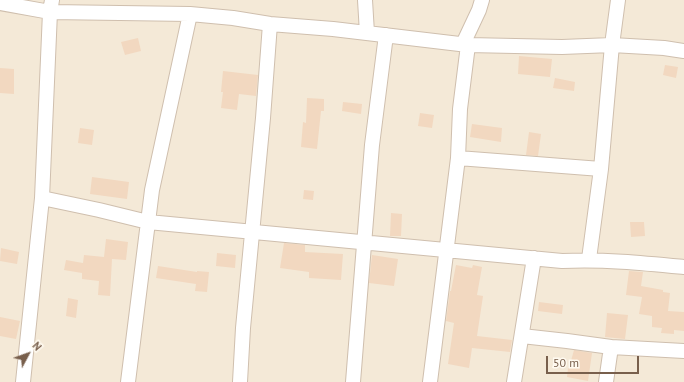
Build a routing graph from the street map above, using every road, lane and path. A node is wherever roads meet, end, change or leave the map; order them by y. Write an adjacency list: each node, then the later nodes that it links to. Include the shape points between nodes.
1 (365, 0): 8 (street)
2 (482, 0): 10 (street)
3 (618, 0): 11 (street)
4 (0, 3): 5 (street)
5 (51, 6): 6 (street); 15 (street)
6 (190, 14): 7 (street); 16 (street, via 152,190)
7 (270, 24): 8 (street); 17 (street)
8 (367, 33): 9 (street)
9 (386, 36): 10 (street); 18 (street, via 372,145)
10 (465, 45): 11 (street); 13 (street)
11 (612, 45): 12 (street); 14 (street)
12 (684, 50)
13 (458, 158): 14 (street); 19 (street)
14 (601, 169): 21 (street)
15 (42, 198): 16 (street); 26 (street)
16 (148, 222): 17 (street); 27 (street)
17 (253, 233): 18 (street); 28 (street)
18 (364, 243): 19 (street); 29 (street)
19 (447, 250): 20 (street); 30 (street)
20 (534, 258): 21 (street, via 562,261); 23 (street)
21 (589, 259): 22 (street)
22 (684, 267)
23 (522, 336): 24 (street); 31 (street)
24 (611, 347): 25 (street); 32 (street)
25 (684, 351)
26 (22, 382)
27 (128, 382)
28 (240, 382)
29 (353, 382)
30 (430, 382)
31 (514, 382)
32 (606, 382)

